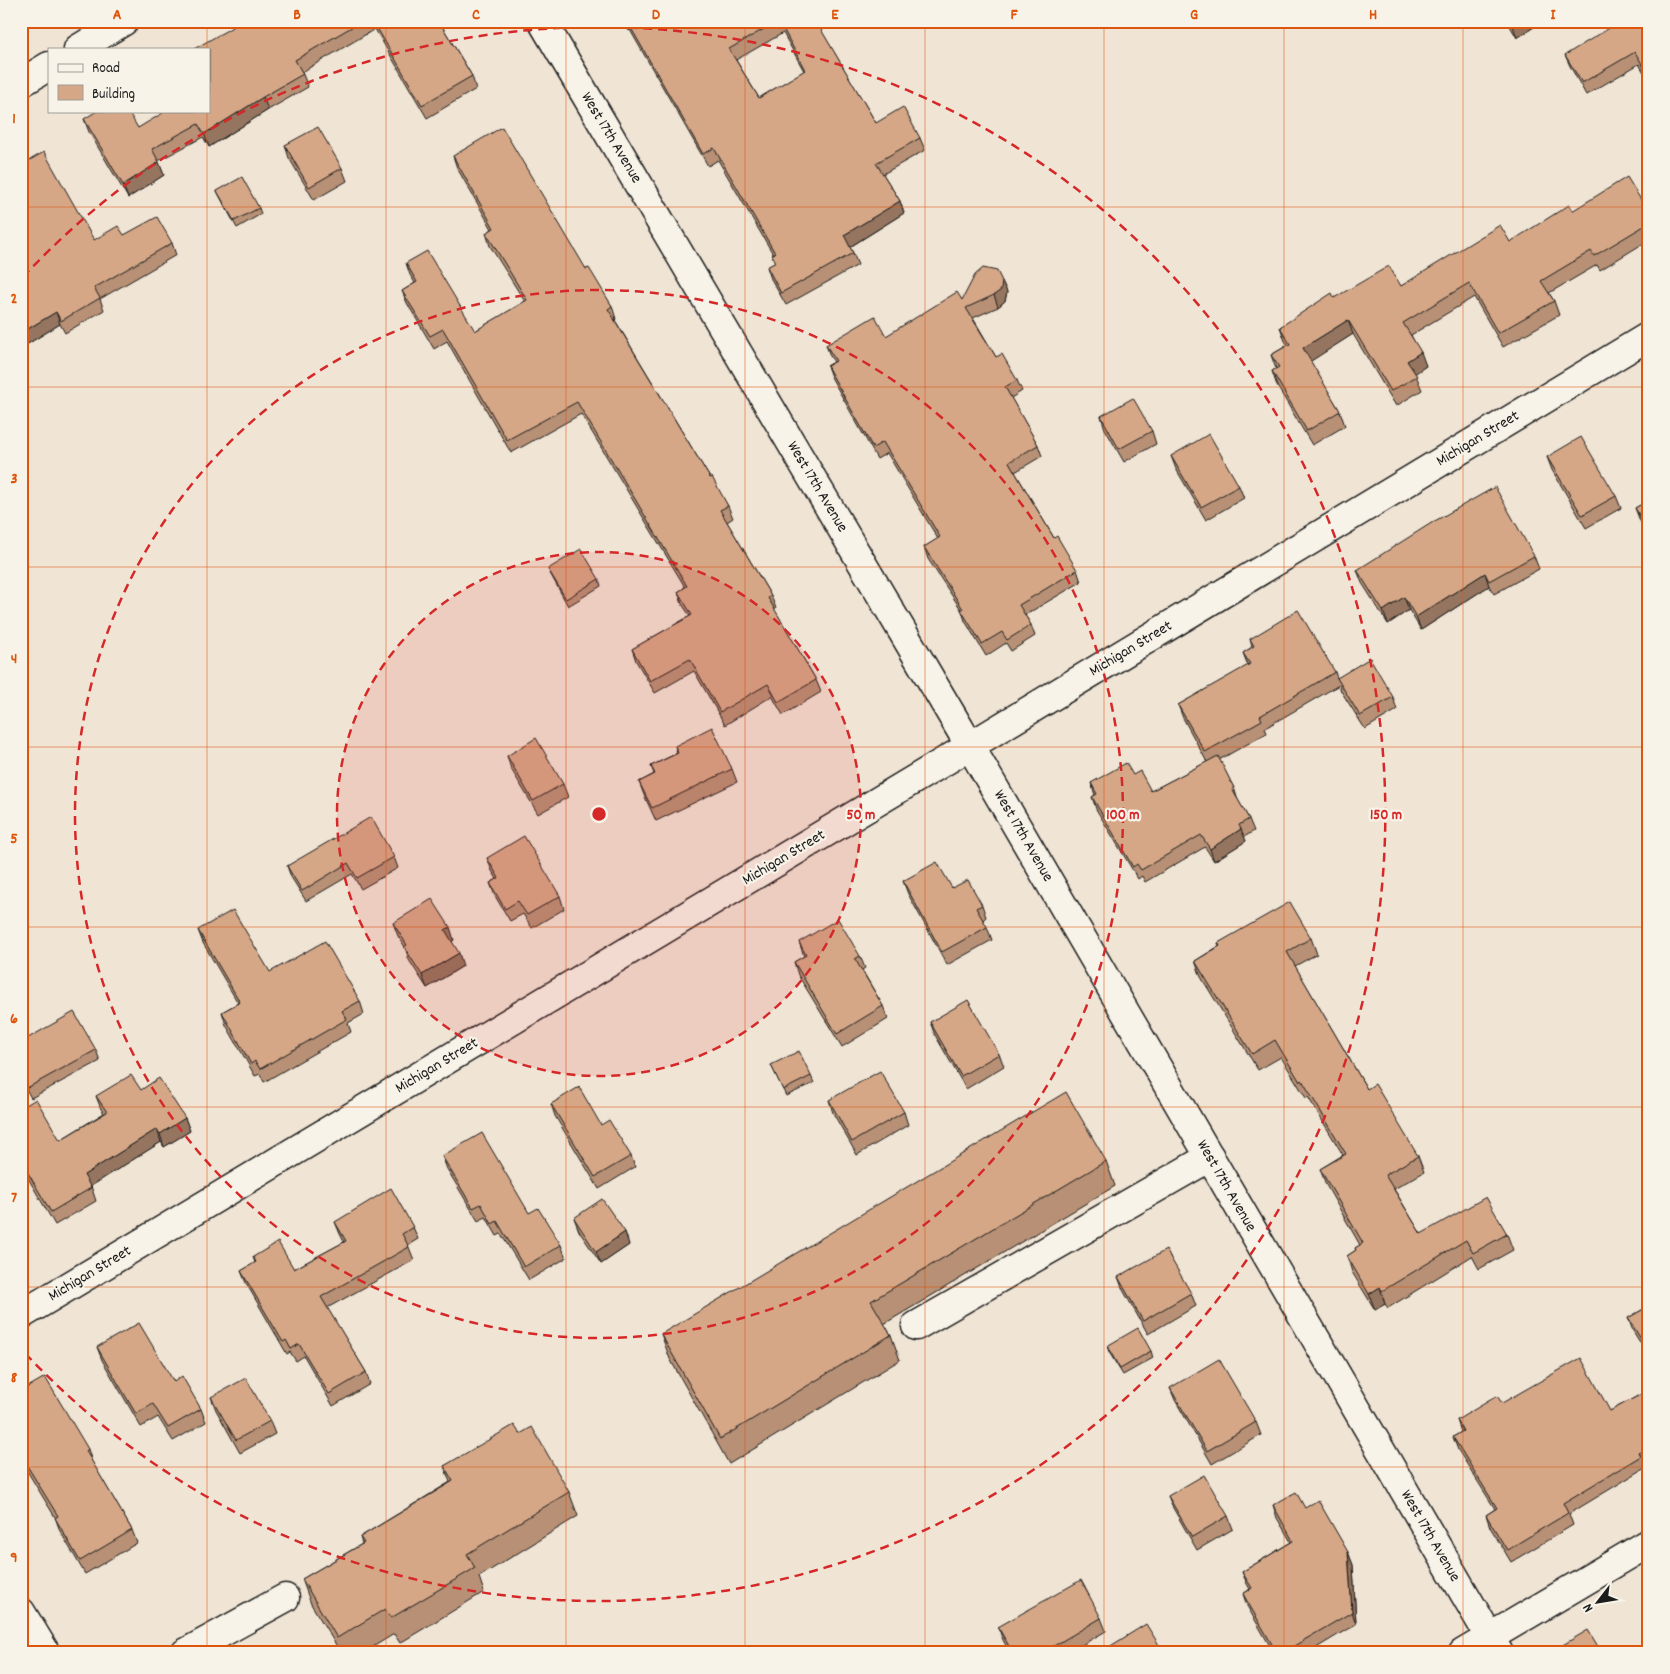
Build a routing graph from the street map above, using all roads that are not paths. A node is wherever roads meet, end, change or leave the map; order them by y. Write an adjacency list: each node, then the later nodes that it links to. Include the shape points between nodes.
1 (124, 21): 3 (street)
2 (542, 21): 7 (street, West 17th Avenue)
3 (80, 48)
4 (48, 67): 5 (street)
5 (21, 82)
6 (1649, 336): 7 (street, Michigan Street)
7 (970, 746): 8 (street, West 17th Avenue); 9 (street, Michigan Street)
8 (1210, 1157): 10 (street); 14 (street, West 17th Avenue)
9 (21, 1315)
10 (916, 1326)
11 (1649, 1543): 14 (street)
12 (285, 1598): 16 (street)
13 (21, 1612): 15 (street)
14 (1494, 1645): 17 (street)
15 (46, 1653)
16 (185, 1653)
17 (1463, 1653)

